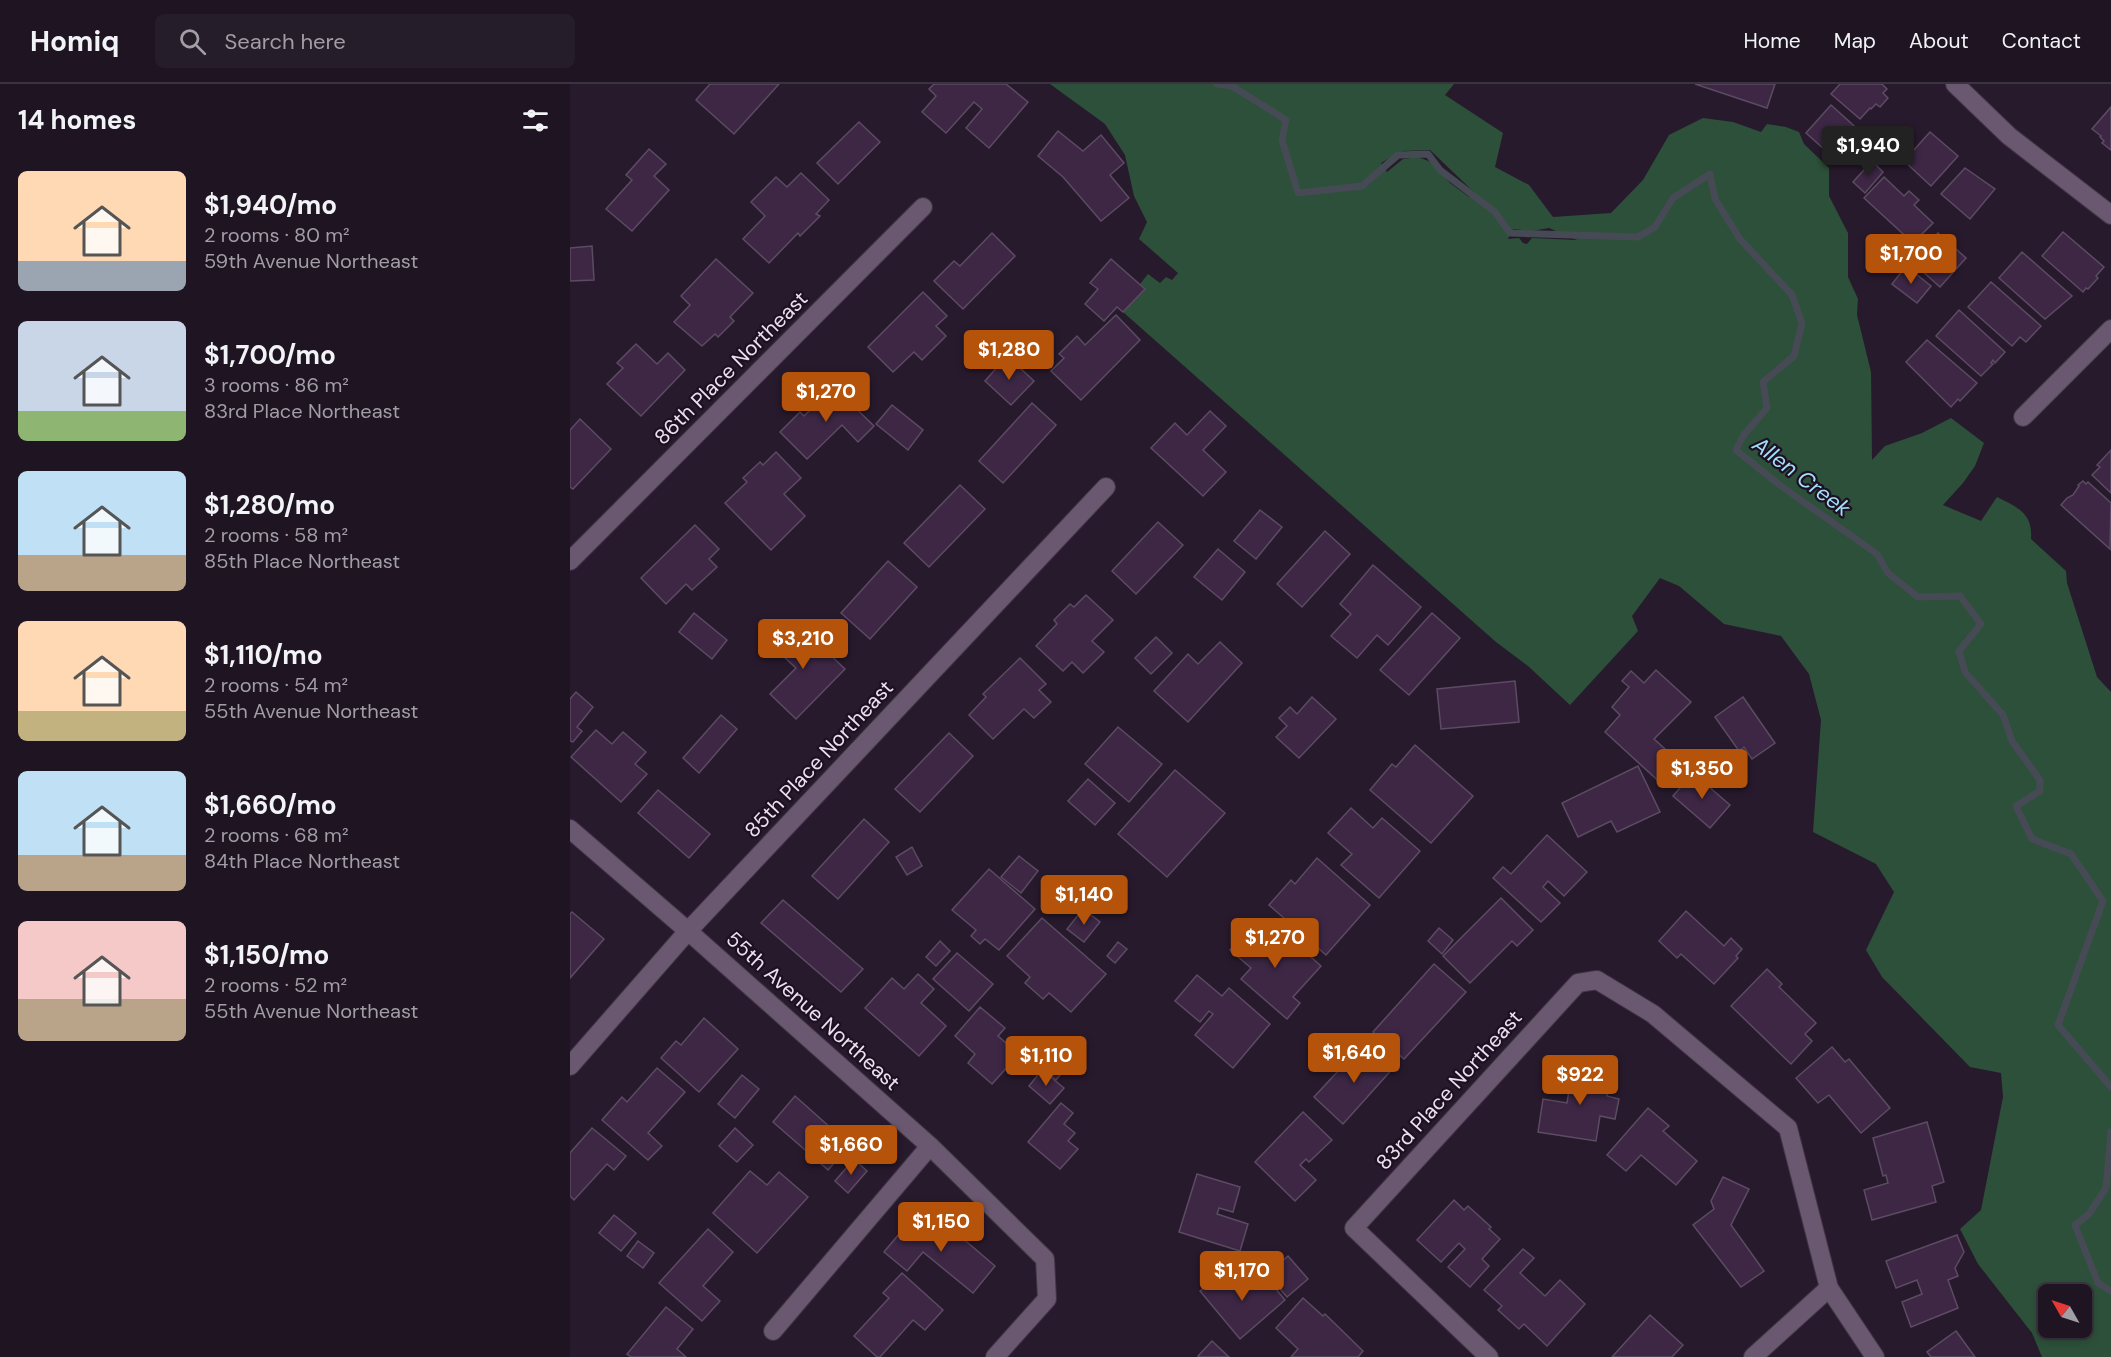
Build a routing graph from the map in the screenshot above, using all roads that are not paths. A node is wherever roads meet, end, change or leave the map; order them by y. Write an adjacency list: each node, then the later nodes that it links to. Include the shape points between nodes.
1 (1955, 84): 3 (street, via 2009,136)
2 (923, 207): 7 (street, 86th Place Northeast)
3 (2111, 215)
4 (2111, 329): 5 (street)
5 (2023, 417)
6 (1106, 486): 9 (street, 85th Place Northeast)
7 (570, 561)
8 (570, 829): 9 (street, 55th Avenue Northeast)
9 (688, 931): 10 (street, 85th Place Northeast); 11 (street, 55th Avenue Northeast)
10 (570, 1066)
11 (930, 1146): 13 (street); 14 (street, 55th Avenue Northeast, via 1045,1259 1047,1299)
12 (1829, 1288): 15 (street, 83rd Place Northeast, via 1788,1128 1653,1014 1597,980 1578,983 1354,1228); 16 (street); 17 (street)
13 (773, 1331)
14 (995, 1357)
15 (1489, 1357)
16 (1753, 1357)
17 (1875, 1357)

